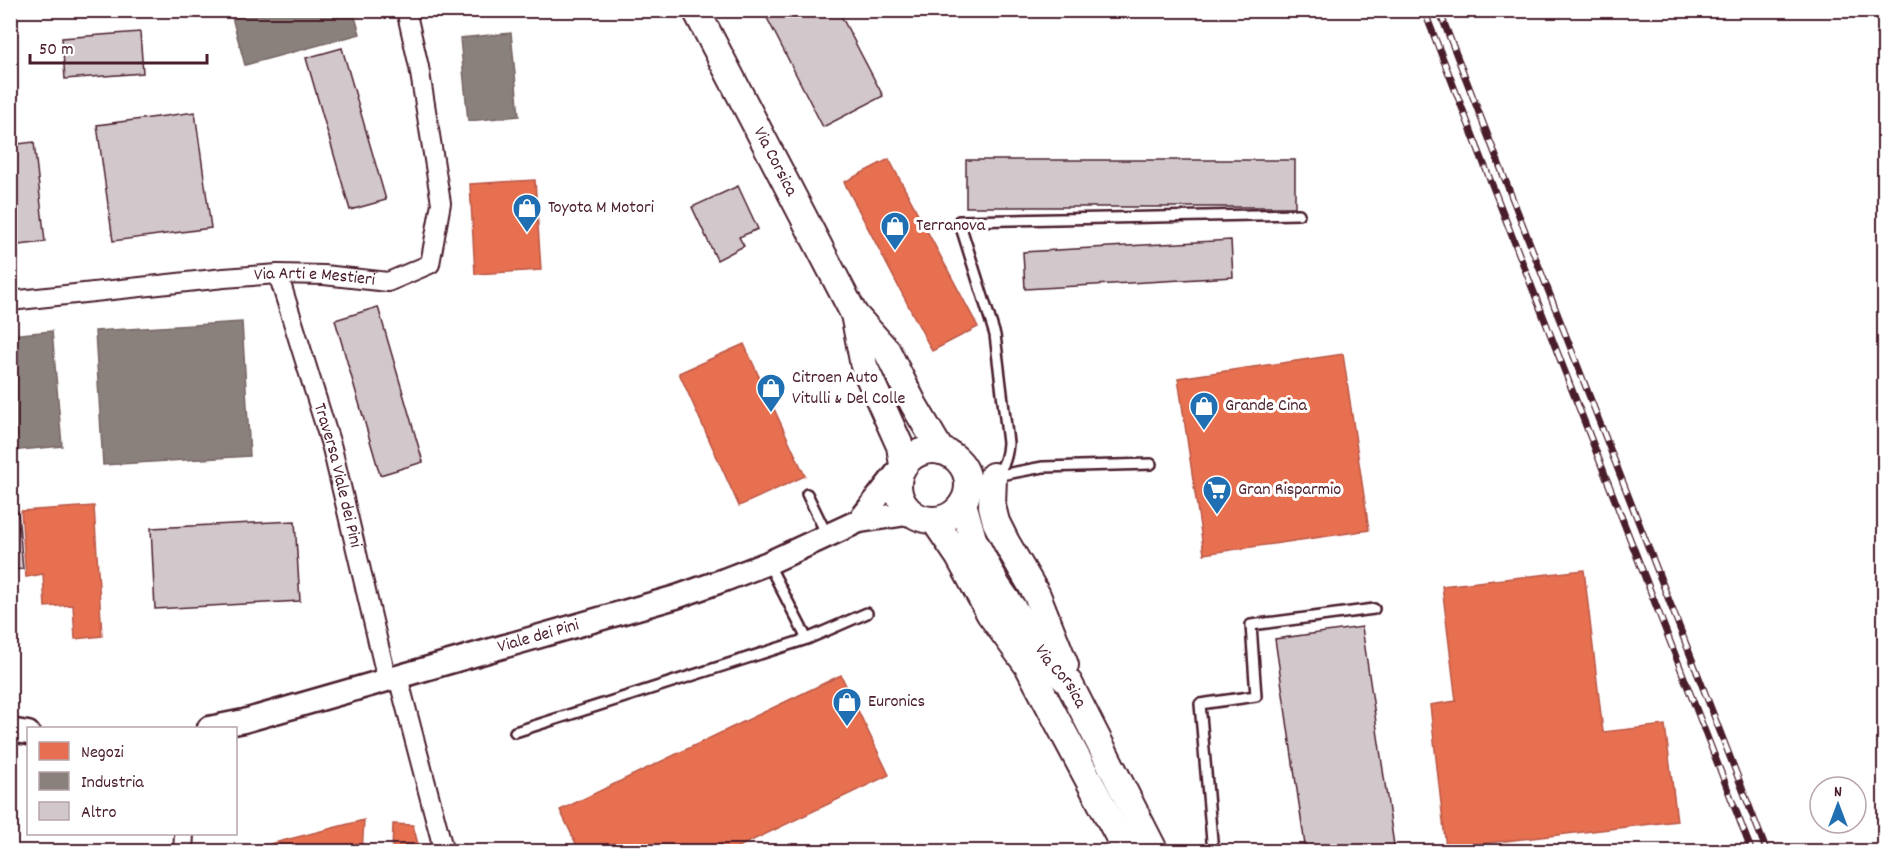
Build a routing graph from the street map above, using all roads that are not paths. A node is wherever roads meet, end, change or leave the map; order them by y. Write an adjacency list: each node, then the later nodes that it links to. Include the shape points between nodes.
1 (406, 10): 4 (street, Via Arti e Mestieri, via 441,203 430,264 388,282)
2 (696, 10): 6 (main road, Via Corsica)
3 (1299, 214): 10 (lane, via 959,221 995,335 1008,443 1003,467)
4 (278, 274): 5 (street, Via Arti e Mestieri); 20 (street, Traversa Viale dei Pini, via 332,448)
5 (10, 301)
6 (854, 314): 7 (main road, Via Corsica, via 887,351); 9 (main road, Via Corsica, via 864,366 900,446)
7 (941, 451): 9 (main road, via 921,452); 11 (main road, Via Corsica, via 962,465)
8 (1151, 464): 10 (lane, via 1043,467)
9 (903, 465): 13 (main road, Via Corsica, via 898,490 902,503); 14 (street, Viale dei Pini)
10 (993, 477): 11 (lane); 21 (main road, via 996,522 1037,595)
11 (965, 493): 13 (main road, via 952,515); 21 (main road, Via Corsica, via 973,539 997,586 1048,662)
12 (807, 494): 15 (lane)
13 (923, 517): 14 (street, Viale dei Pini); 29 (main road, Via Corsica, via 959,557 990,614 1028,666)
14 (858, 520): 15 (street, Viale dei Pini)
15 (827, 535): 16 (street, Viale dei Pini)
16 (768, 563): 19 (lane); 20 (street, Viale dei Pini, via 676,597)
17 (1374, 609): 31 (lane, via 1251,625 1256,696 1200,704)
18 (867, 613): 19 (lane)
19 (807, 639): 24 (lane)
20 (393, 679): 22 (street, Viale dei Pini); 28 (street, Traversa Viale dei Pini)
21 (1069, 683): 30 (main road, Via Corsica)
22 (218, 727)
23 (10, 730): 25 (street)
24 (515, 732)
25 (27, 733)
26 (184, 835): 27 (street)
27 (183, 852)
28 (444, 852)
29 (1126, 852)
30 (1155, 852)
31 (1213, 852)

